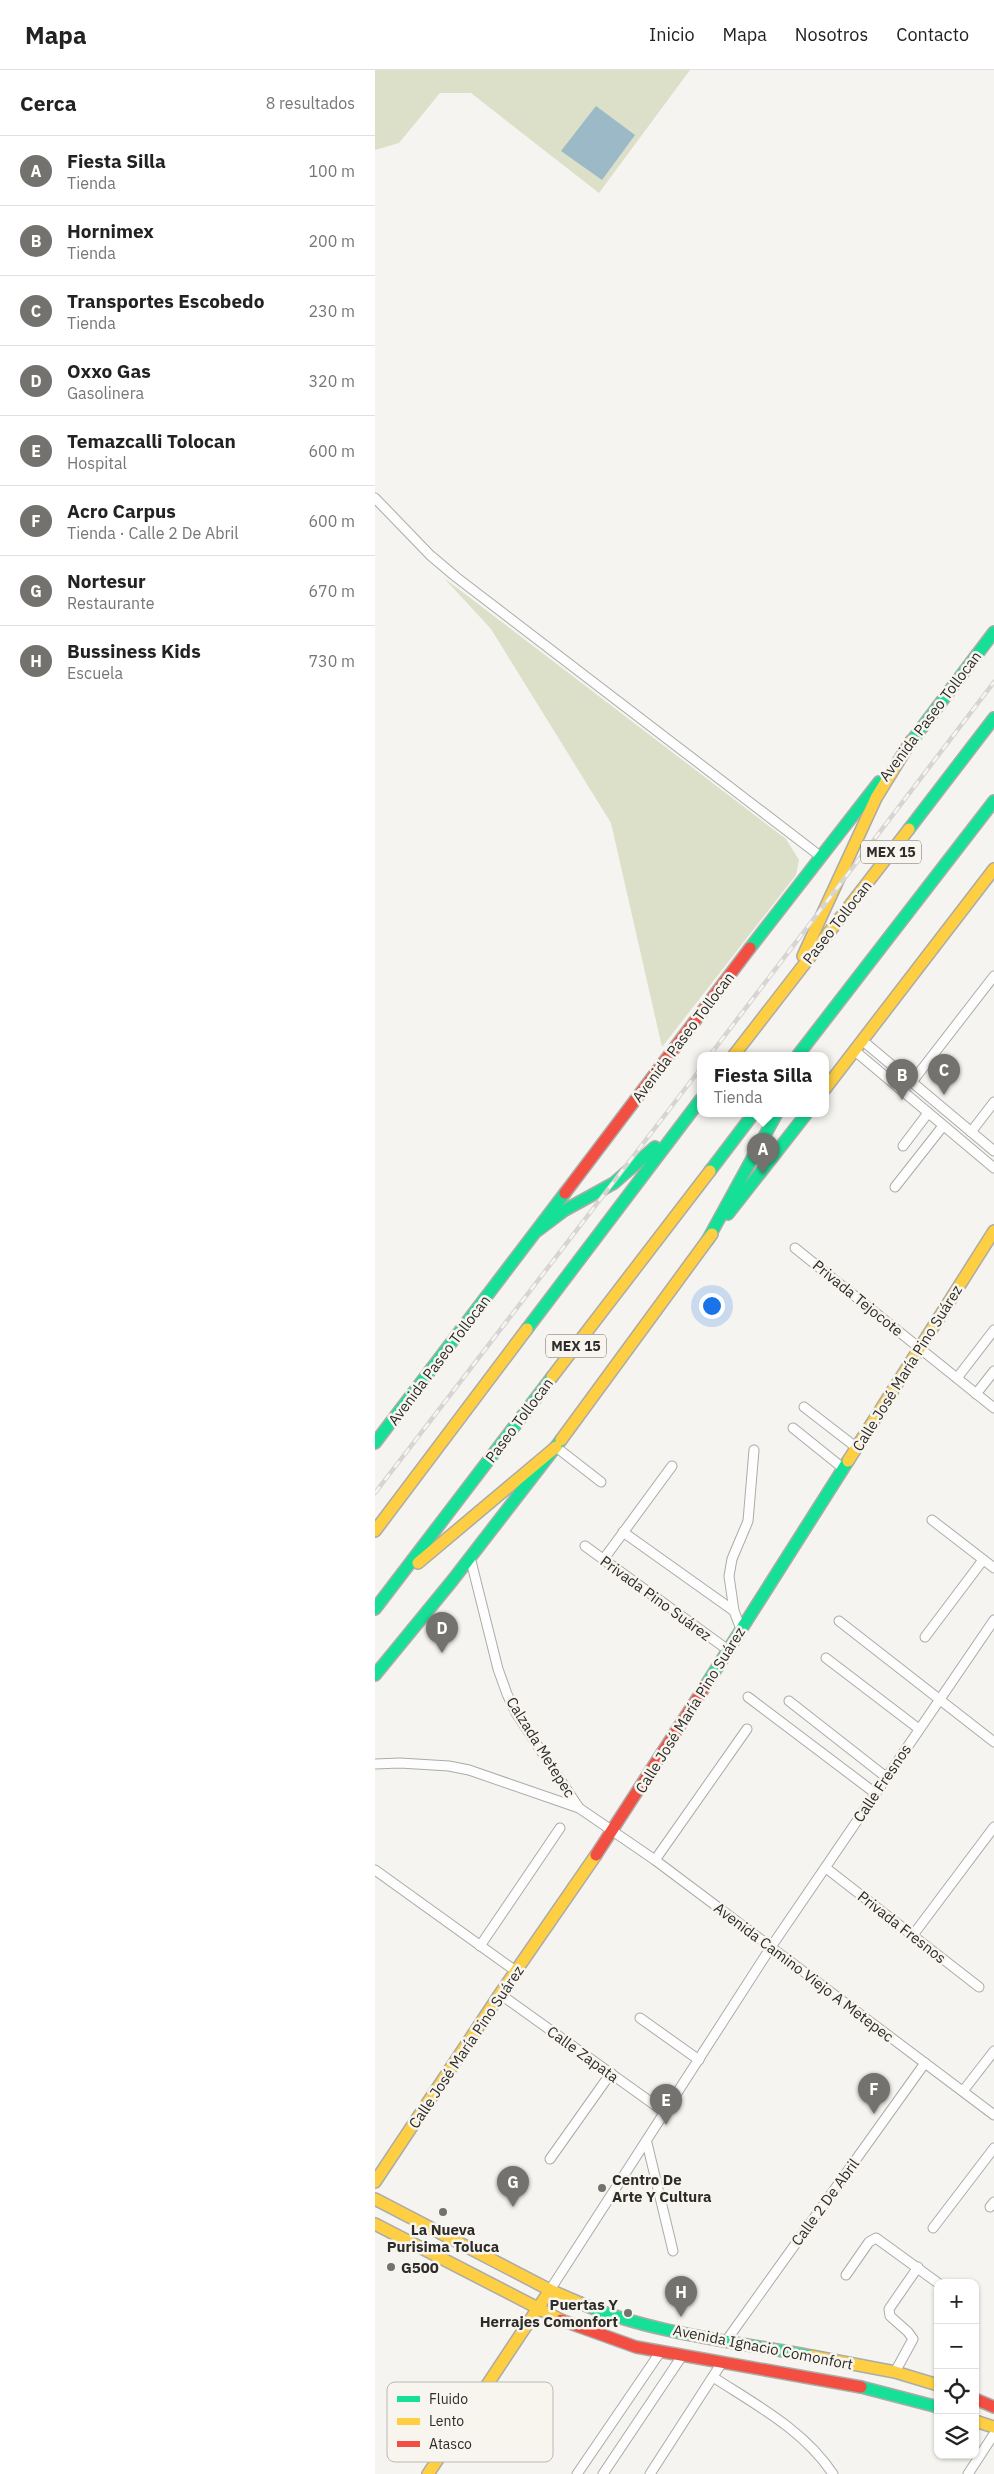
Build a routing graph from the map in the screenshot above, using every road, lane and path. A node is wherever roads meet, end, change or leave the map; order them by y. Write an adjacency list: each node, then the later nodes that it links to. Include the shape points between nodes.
1 (375, 498): 6 (street, via 456,577)
2 (994, 632): 4 (main road, Avenida Paseo Tollocan)
3 (994, 718): 9 (main road, Paseo Tollocan / MEX 15)
4 (911, 741): 6 (main road, Avenida Paseo Tollocan); 9 (main road, via 877,798)
5 (994, 802): 10 (main road, MEX 15)
6 (820, 856): 31 (main road, Avenida Paseo Tollocan)
7 (994, 869): 11 (main road)
8 (994, 976): 16 (street)
9 (788, 986): 13 (main road, Paseo Tollocan / MEX 15)
10 (829, 1014): 14 (main road, MEX 15); 15 (main road)
11 (863, 1041): 12 (main road); 16 (street)
12 (855, 1051): 17 (main road); 20 (street)
13 (736, 1052)
14 (800, 1052)
15 (811, 1052)
16 (912, 1082): 26 (street)
17 (829, 1084)
18 (994, 1102): 26 (street)
19 (697, 1104): 24 (main road, MEX 15)
20 (928, 1113): 25 (street); 27 (street)
21 (751, 1117): 58 (main road, Paseo Tollocan / MEX 15)
22 (775, 1117): 33 (main road)
23 (804, 1117): 33 (main road)
24 (686, 1118): 31 (main road, via 614,1183 565,1210); 51 (main road, MEX 15)
25 (943, 1126): 29 (street); 30 (street)
26 (971, 1132): 28 (street)
27 (903, 1146)
28 (994, 1151)
29 (994, 1168)
30 (895, 1187)
31 (537, 1231): 43 (main road, Avenida Paseo Tollocan)
32 (994, 1231): 36 (main road, Calle José María Pino Suárez)
33 (707, 1240): 44 (main road)
34 (795, 1248): 36 (street, Privada Tejocote)
35 (994, 1330): 38 (street)
36 (921, 1348): 38 (street, Privada Tejocote); 45 (main road, Calle José María Pino Suárez)
37 (994, 1371): 39 (street)
38 (957, 1378): 39 (street, Privada Tejocote)
39 (976, 1394): 41 (street, Privada Tejocote)
40 (804, 1407): 45 (street)
41 (994, 1408)
42 (793, 1428): 48 (street)
43 (375, 1443)
44 (556, 1447): 49 (street); 54 (main road); 58 (main road)
45 (857, 1448): 48 (main road, Calle José María Pino Suárez)
46 (754, 1450): 60 (street, via 749,1521 732,1559 729,1576)
47 (672, 1466): 52 (street)
48 (843, 1469): 63 (main road, Calle José María Pino Suárez)
49 (601, 1482)
50 (931, 1520): 56 (street)
51 (375, 1531)
52 (623, 1532): 55 (street); 60 (street)
53 (585, 1546): 55 (street, Privada Pino Suárez)
54 (470, 1558): 67 (main road); 77 (street, Calzada Metepec, via 507,1694)
55 (603, 1560): 65 (street, Privada Pino Suárez)
56 (983, 1560): 57 (street); 64 (street)
57 (994, 1568)
58 (397, 1579): 59 (main road, Paseo Tollocan / MEX 15)
59 (375, 1609)
60 (734, 1611): 63 (street)
61 (994, 1620): 69 (street, Calle Fresnos)
62 (839, 1621): 69 (street)
63 (741, 1629): 65 (main road, Calle José María Pino Suárez)
64 (925, 1637)
65 (728, 1650): 80 (main road, Calle José María Pino Suárez)
66 (826, 1658): 72 (street)
67 (375, 1675)
68 (748, 1697): 76 (street)
69 (939, 1699): 72 (street, Calle Fresnos); 73 (street)
70 (789, 1701): 75 (street)
71 (747, 1729): 81 (street)
72 (919, 1729): 75 (street, Calle Fresnos)
73 (994, 1742)
74 (375, 1764): 77 (street, via 462,1768)
75 (886, 1777): 76 (street, Calle Fresnos)
76 (875, 1793): 82 (street, Calle Fresnos)
77 (579, 1808): 80 (street, Calzada Metepec)
78 (994, 1827): 84 (street)
79 (560, 1828): 85 (street)
80 (613, 1831): 81 (street, Avenida Camino Viejo A Metepec); 87 (main road, Calle José María Pino Suárez)
81 (655, 1860): 86 (street, Avenida Camino Viejo A Metepec)
82 (826, 1868): 84 (street, Privada Fresnos); 86 (street, Calle Fresnos)
83 (375, 1870): 85 (street)
84 (913, 1935): 88 (street, Privada Fresnos)
85 (480, 1946): 87 (street)
86 (771, 1947): 92 (street, Calle Fresnos); 93 (street, Avenida Camino Viejo A Metepec)
87 (517, 1972): 89 (main road, Calle José María Pino Suárez)
88 (979, 1986)
89 (500, 1994): 94 (street, Calle Zapata); 101 (main road, Calle José María Pino Suárez)
90 (639, 2018): 92 (street)
91 (994, 2052): 95 (street)
92 (699, 2060): 96 (street, Calle Fresnos)
93 (925, 2063): 95 (street, Avenida Camino Viejo A Metepec); 111 (street, Calle 2 De Abril)
94 (611, 2074): 96 (street, Calle Zapata); 100 (street)
95 (963, 2091): 97 (street, Avenida Camino Viejo A Metepec)
96 (666, 2113): 98 (street, Calle Fresnos)
97 (994, 2115)
98 (647, 2143): 105 (street); 109 (street, Calle Fresnos)
99 (994, 2148): 104 (street)
100 (550, 2159)
101 (375, 2182)
102 (375, 2199): 109 (main road, Avenida Ignacio Comonfort)
103 (375, 2224): 110 (main road, Avenida Ignacio Comonfort)
104 (933, 2228)
105 (673, 2251)
106 (918, 2267): 107 (street, via 876,2238 869,2242); 108 (street); 115 (street, via 889,2309 890,2316 913,2339)
107 (846, 2275)
108 (934, 2280)
109 (550, 2290): 110 (main road); 111 (main road, Avenida Ignacio Comonfort, via 589,2308 632,2322)
110 (538, 2309): 112 (main road, Avenida Ignacio Comonfort, via 636,2347); 117 (main road)
111 (726, 2340): 115 (main road, Avenida Ignacio Comonfort)
112 (661, 2351): 113 (main road, Avenida Ignacio Comonfort); 127 (street)
113 (682, 2356): 114 (main road, Avenida Ignacio Comonfort); 128 (street)
114 (721, 2364): 116 (street); 120 (main road, Avenida Ignacio Comonfort, via 880,2390)
115 (895, 2372): 118 (main road, Avenida Ignacio Comonfort)
116 (713, 2377): 129 (street); 130 (street, via 769,2412 803,2439 822,2457)
117 (489, 2382)
118 (934, 2384)
119 (979, 2401): 121 (main road)
120 (934, 2406)
121 (994, 2407)
122 (979, 2421): 123 (main road)
123 (994, 2427)
124 (994, 2434): 131 (street)
125 (436, 2462): 126 (main road)
126 (428, 2474)
127 (577, 2474)
128 (603, 2474)
129 (650, 2474)
130 (833, 2474)
131 (968, 2474)

